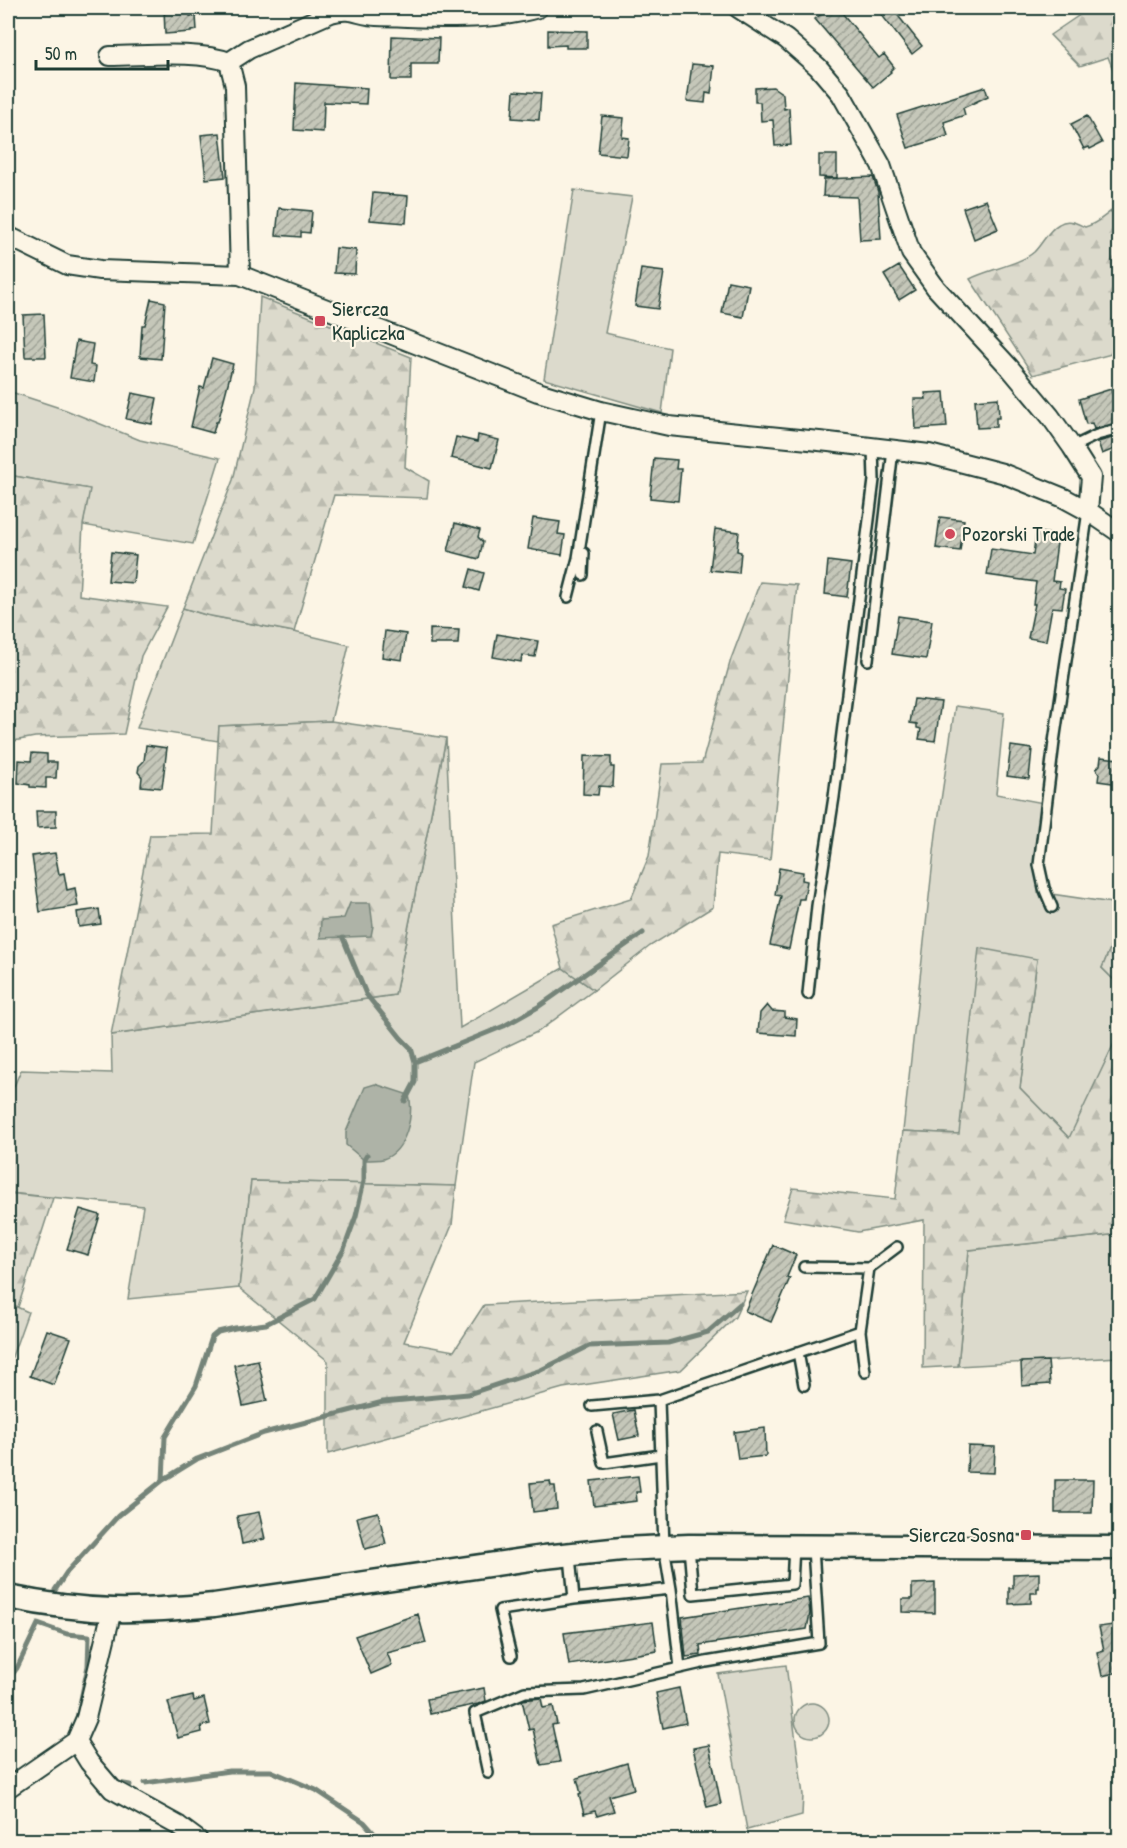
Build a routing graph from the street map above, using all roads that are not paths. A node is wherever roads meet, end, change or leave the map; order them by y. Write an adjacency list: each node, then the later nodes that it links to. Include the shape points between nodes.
1 (344, 8): 2 (street, via 370,15 488,17); 6 (street, via 249,49)
2 (538, 8)
3 (738, 8): 4 (street)
4 (757, 12): 12 (street, via 842,94 881,165 911,254)
5 (110, 56): 6 (street, via 206,56)
6 (229, 62): 8 (street, via 235,86)
7 (8, 236): 8 (street, via 67,265 100,270)
8 (240, 275): 9 (street, via 537,392)
9 (602, 411): 11 (street, via 669,426); 15 (lane)
10 (1119, 429): 12 (lane)
11 (873, 447): 13 (street); 21 (lane, via 872,492)
12 (1072, 447): 14 (street, via 1091,477)
13 (893, 450): 14 (street, via 929,454 1002,473); 19 (lane)
14 (1088, 511): 16 (street); 20 (lane, via 1039,866)
15 (585, 515): 17 (lane); 18 (lane)
16 (1119, 533)
17 (583, 576)
18 (568, 597)
19 (868, 660)
20 (1052, 907)
21 (808, 994)
22 (897, 1247): 24 (lane)
23 (804, 1267): 24 (lane)
24 (869, 1268): 25 (lane)
25 (860, 1331): 26 (lane); 27 (lane)
26 (798, 1352): 28 (lane); 29 (lane)
27 (865, 1372)
28 (804, 1385)
29 (658, 1400): 30 (lane); 32 (lane)
30 (592, 1406)
31 (597, 1431): 32 (lane, via 604,1463)
32 (661, 1455): 35 (lane)
33 (689, 1546): 34 (street); 34 (lane, via 693,1594 792,1584); 35 (street)
34 (803, 1546): 36 (street); 43 (lane, via 819,1643)
35 (664, 1547): 37 (street); 38 (lane)
36 (1119, 1548)
37 (570, 1554): 40 (lane); 41 (street, via 214,1605)
38 (671, 1589): 40 (lane); 43 (lane)
39 (8, 1597): 41 (street)
40 (574, 1599): 42 (lane, via 500,1610)
41 (112, 1611): 44 (street, via 86,1718)
42 (511, 1656)
43 (680, 1668): 45 (lane, via 584,1690 525,1692 475,1713)
44 (76, 1742): 46 (street); 47 (street, via 112,1789)
45 (488, 1773)
46 (8, 1788)
47 (198, 1840)

